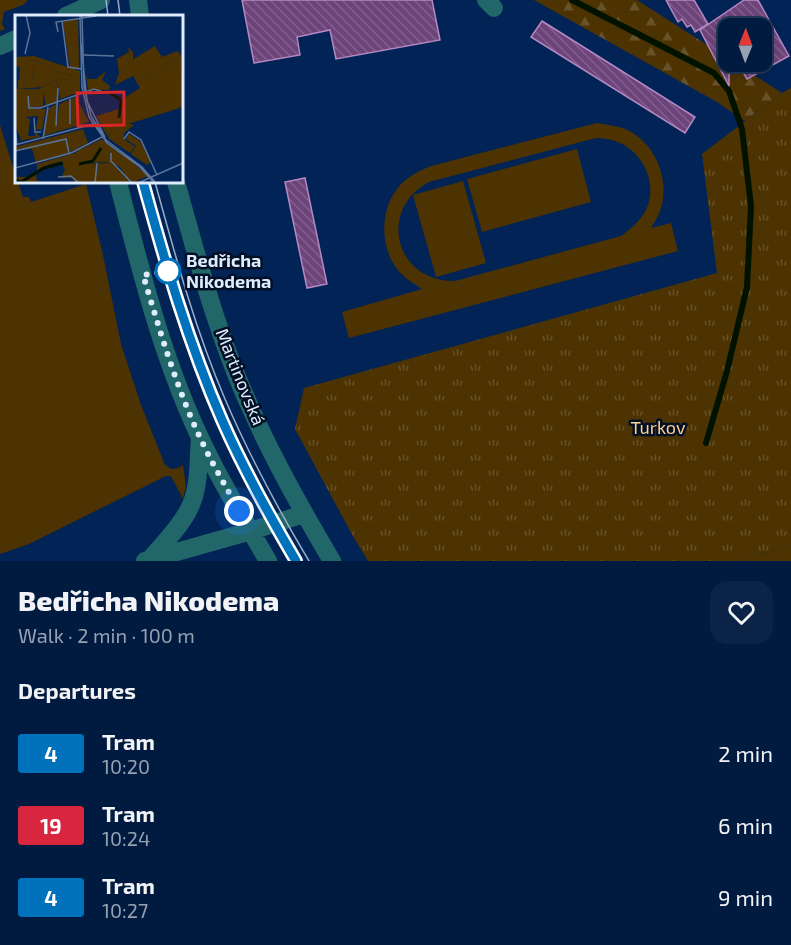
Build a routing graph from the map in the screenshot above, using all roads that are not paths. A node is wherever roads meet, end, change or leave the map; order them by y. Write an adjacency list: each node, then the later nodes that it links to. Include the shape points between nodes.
1 (138, 0): 4 (street)
2 (89, 6): 3 (street)
3 (68, 15)
4 (140, 15)
5 (15, 39): 6 (street)
6 (0, 46)
7 (118, 183): 9 (street, via 160,334)
8 (176, 183): 10 (street, Martinovská, via 235,372)
9 (200, 437): 11 (street); 12 (street, via 190,507)
10 (304, 514): 11 (street); 14 (street, Martinovská)
11 (251, 531): 12 (street); 13 (street)
12 (154, 560)
13 (268, 561)
14 (332, 561)

